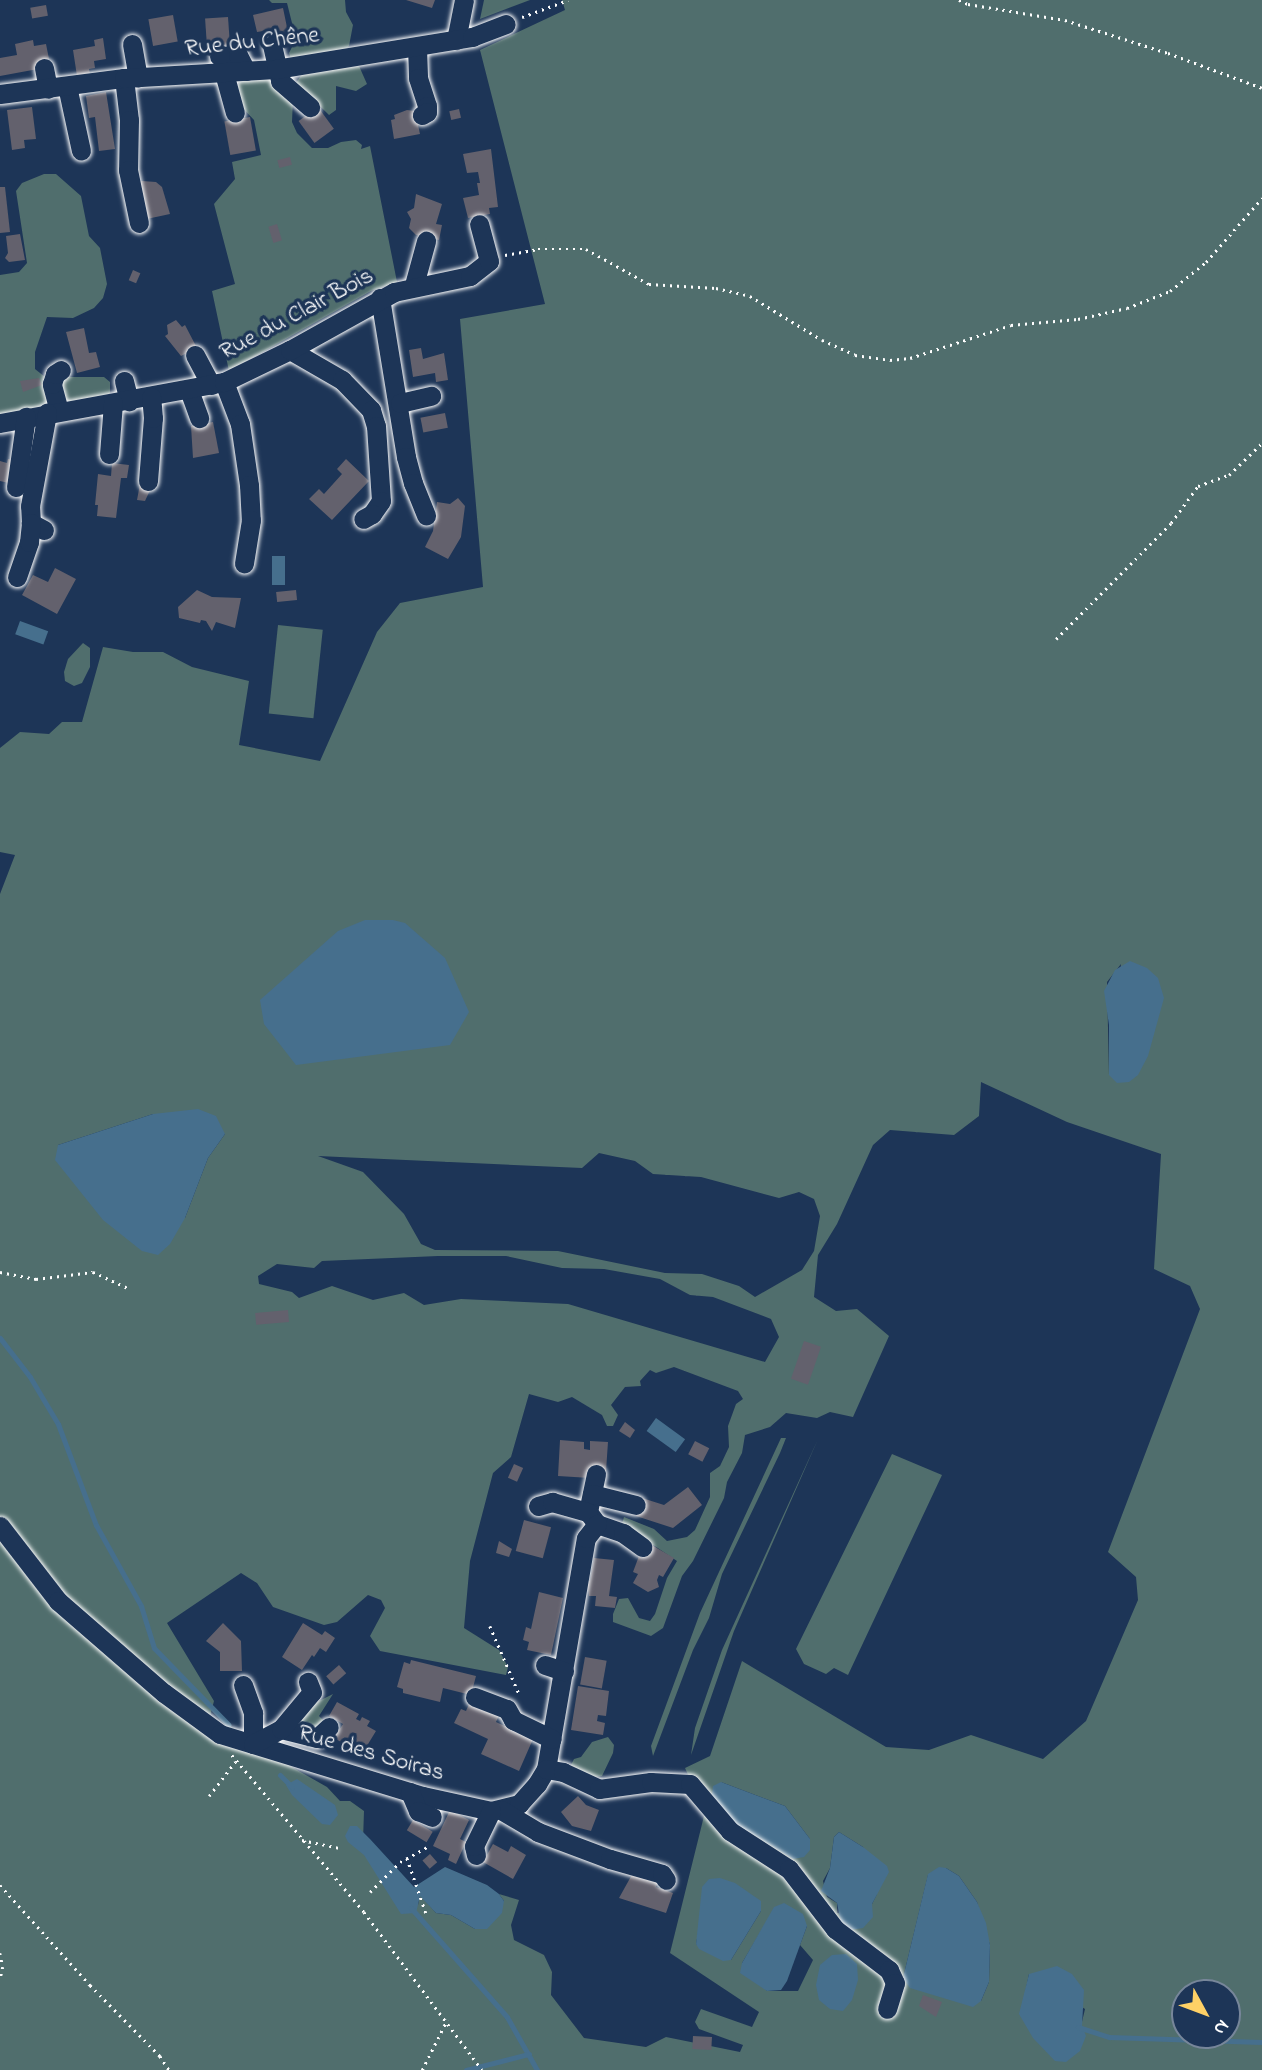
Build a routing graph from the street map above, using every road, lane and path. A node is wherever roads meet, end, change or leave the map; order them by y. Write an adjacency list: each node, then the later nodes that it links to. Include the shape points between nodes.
1 (464, 0): 6 (street)
2 (568, 0): 5 (path)
3 (959, 0): 4 (path)
4 (969, 2): 15 (path, via 1065,20)
5 (506, 24): 6 (street, Rue du Chêne)
6 (456, 40): 9 (street, Rue du Chêne)
7 (132, 44): 13 (street)
8 (272, 45): 12 (street)
9 (417, 47): 12 (street, Rue du Chêne); 19 (street, via 418,78 427,106)
10 (222, 64): 12 (street, Rue du Chêne, via 246,71); 13 (street, Rue du Chêne); 18 (street)
11 (44, 68): 14 (street)
12 (276, 69): 17 (street, via 280,81)
13 (120, 75): 14 (street, Rue du Chêne); 22 (street, via 128,120 128,170)
14 (58, 87): 16 (street, Rue du Chêne, via 24,97); 20 (street)
15 (1262, 88)
16 (0, 94)
17 (310, 107)
18 (235, 113)
19 (422, 115)
20 (81, 151)
21 (1262, 198): 25 (path, via 1206,262 1170,291 1127,308 1078,319 1011,325 910,358 890,360 855,355 821,340 750,296 716,288 649,284 586,249 538,249)
22 (139, 223)
23 (478, 224): 25 (street)
24 (426, 241): 26 (street)
25 (489, 261): 26 (street, Rue du Clair Bois, via 470,275)
26 (414, 285): 27 (street, Rue du Clair Bois)
27 (380, 298): 28 (street, Rue du Clair Bois); 37 (street)
28 (290, 350): 32 (street, Rue du Clair Bois); 47 (street, via 342,380 371,410 381,501)
29 (195, 355): 32 (street)
30 (61, 370): 38 (street, via 52,384)
31 (124, 381): 36 (street)
32 (218, 384): 33 (street, Rue du Clair Bois); 48 (street, via 240,424 249,485 251,520)
33 (189, 390): 35 (street, Rue du Clair Bois); 40 (street)
34 (431, 396): 37 (street)
35 (150, 397): 36 (street, Rue du Clair Bois); 44 (street)
36 (121, 402): 38 (street, Rue du Clair Bois); 43 (street)
37 (400, 403): 46 (street, via 412,483)
38 (53, 412): 39 (street, Rue du Clair Bois); 49 (street, via 30,506 37,526)
39 (26, 417): 41 (street, Rue du Clair Bois); 45 (street)
40 (199, 418)
41 (0, 423)
42 (1262, 443): 50 (path, via 1229,475 1198,486 1171,523)
43 (108, 454)
44 (148, 481)
45 (16, 487)
46 (426, 515)
47 (363, 519)
48 (244, 563)
49 (18, 577)
50 (1056, 639)
51 (0, 1272): 52 (path, via 36,1279 93,1272)
52 (130, 1289)
53 (596, 1474): 56 (street)
54 (636, 1505): 56 (street)
55 (538, 1506): 56 (street, via 552,1502)
56 (592, 1510): 58 (street); 61 (street)
57 (0, 1527): 68 (street, Rue des Soiras, via 58,1601 164,1693)
58 (642, 1547)
59 (490, 1626): 66 (path, via 515,1679)
60 (545, 1665): 61 (street)
61 (564, 1671): 69 (street)
62 (243, 1685): 70 (street, via 253,1713)
63 (316, 1687): 67 (street)
64 (475, 1697): 66 (street, via 507,1709 513,1720)
65 (329, 1727): 67 (street, via 317,1738)
66 (527, 1727): 69 (street)
67 (281, 1729): 70 (street)
68 (220, 1734): 70 (street, Rue des Soiras); 71 (path)
69 (552, 1739): 72 (street)
70 (253, 1744): 73 (street, Rue des Soiras)
71 (235, 1762): 74 (path); 77 (path)
72 (545, 1769): 75 (street, via 519,1804); 88 (street, via 599,1788 651,1782 690,1784 730,1831 789,1869 835,1929 889,1970 895,1983)
73 (410, 1792): 75 (street, Rue des Soiras); 76 (street, via 418,1811)
74 (209, 1796)
75 (496, 1811): 80 (street, via 474,1846); 82 (street, Rue des Soiras, via 578,1841 610,1859 662,1874)
76 (432, 1817)
77 (302, 1840): 79 (path); 89 (path)
78 (427, 1847): 81 (path)
79 (340, 1848)
80 (476, 1855)
81 (407, 1858): 84 (path); 85 (path)
82 (666, 1880)
83 (0, 1885): 91 (path)
84 (370, 1892)
85 (426, 1913)
86 (0, 1953): 87 (path)
87 (0, 1980)
88 (887, 2009)
89 (447, 2021): 90 (path); 92 (path)
90 (481, 2069)
91 (169, 2070)
92 (422, 2070)

